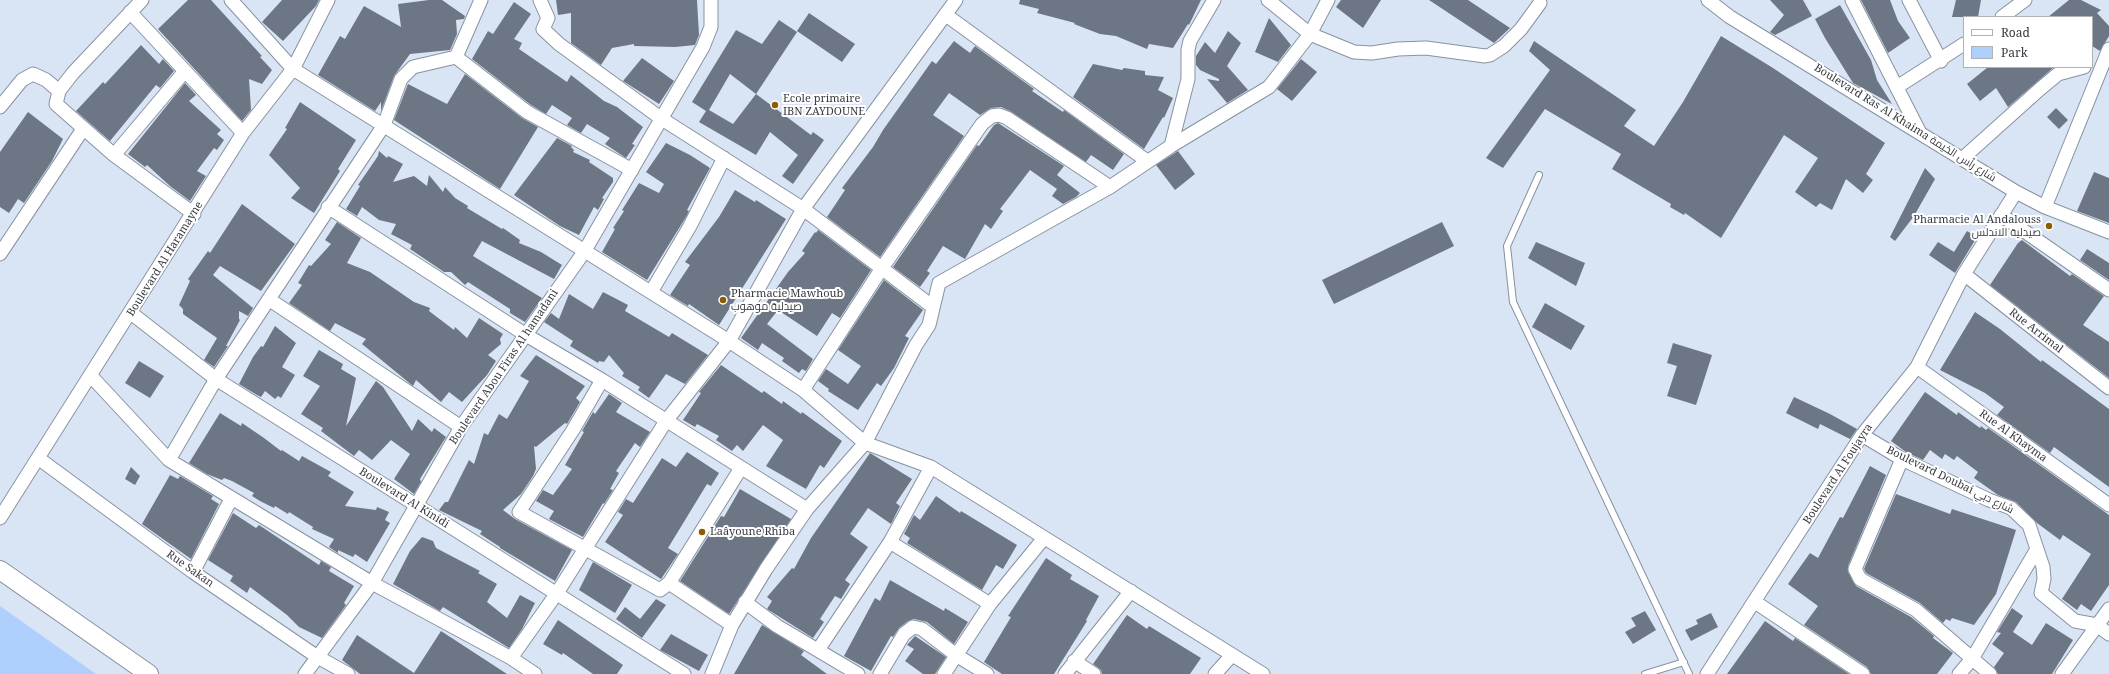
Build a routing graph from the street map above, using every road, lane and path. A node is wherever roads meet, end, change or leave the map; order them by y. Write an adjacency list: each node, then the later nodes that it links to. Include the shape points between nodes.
1 (142, 0): 16 (street)
2 (232, 0): 26 (street)
3 (328, 0): 26 (street, Boulevard Al Haramayne)
4 (481, 0): 22 (street)
5 (540, 0): 31 (street, via 548,18 542,29 547,34)
6 (710, 0): 31 (street, Boulevard Abou Firas Al hamadani, via 711,27 703,47)
7 (956, 0): 17 (street)
8 (1214, 0): 36 (street, via 1190,41 1188,79)
9 (1268, 0): 19 (street)
10 (1328, 0): 19 (street)
11 (1708, 0): 34 (street, Boulevard Ras Al Khaima شارع رأس الخيمة)
12 (1852, 0): 28 (street)
13 (1909, 0): 23 (street)
14 (2025, 0): 18 (street)
15 (1540, 2): 19 (street, via 1521,29 1504,46 1490,55 1426,48 1354,52)
16 (130, 12): 27 (street); 29 (street)
17 (946, 15): 40 (street); 47 (street)
18 (2003, 16)
19 (1310, 34): 36 (street, via 1269,87)
20 (1963, 45): 23 (street)
21 (2109, 49): 24 (street)
22 (456, 57): 32 (street, via 413,67 401,79); 41 (street, via 527,112)
23 (1941, 60): 28 (street)
24 (2098, 63): 46 (street)
25 (2080, 68): 39 (street, via 2058,74)
26 (294, 69): 32 (street); 35 (street, Boulevard Al Haramayne)
27 (185, 71): 35 (street); 37 (street)
28 (1897, 88): 34 (street)
29 (59, 90): 30 (street, via 33,74 22,80); 33 (street, via 56,104)
30 (0, 107)
31 (662, 119): 38 (street); 41 (street, Boulevard Abou Firas Al hamadani)
32 (384, 125): 45 (street); 51 (street)
33 (83, 129): 37 (street); 52 (street)
34 (1919, 131): 39 (street, Boulevard Ras Al Khaima شارع رأس الخيمة)
35 (244, 133): 48 (street, Boulevard Al Haramayne)
36 (1171, 146): 40 (street)
37 (114, 154): 48 (street)
38 (724, 158): 47 (street); 56 (street, via 690,226)
39 (1963, 158): 44 (street, Boulevard Ras Al Khaima شارع رأس الخيمة)
40 (1148, 161): 43 (street)
41 (632, 170): 51 (street, Boulevard Abou Firas Al hamadani)
42 (1539, 175): 106 (lane, via 1507,246 1513,302)
43 (1110, 187): 53 (street, via 1007,118 992,116 982,124); 58 (street, via 939,283)
44 (2016, 192): 46 (street, Boulevard Ras Al Khaima شارع رأس الخيمة); 49 (street, Boulevard Al Foujayra)
45 (328, 207): 57 (street); 60 (street)
46 (2045, 207): 50 (street, Boulevard Ras Al Khaima شارع رأس الخيمة)
47 (803, 209): 53 (street); 61 (street)
48 (194, 214): 59 (street, Boulevard Al Haramayne)
49 (2001, 215): 54 (street, Boulevard Al Foujayra); 55 (street)
50 (2109, 232)
51 (584, 252): 56 (street); 60 (street, Boulevard Abou Firas Al hamadani)
52 (0, 254)
53 (882, 268): 58 (street); 67 (street)
54 (1964, 274): 62 (street, Boulevard Al Foujayra); 66 (street, Rue Arrimal)
55 (2109, 290)
56 (651, 292): 61 (street)
57 (270, 300): 64 (street); 69 (street)
58 (933, 307): 71 (street, via 929,324)
59 (130, 313): 63 (street, Boulevard Al Haramayne); 64 (street, Boulevard Al Kinidi)
60 (526, 335): 65 (street); 69 (street, Boulevard Abou Firas Al hamadani)
61 (729, 341): 67 (street); 68 (street)
62 (1917, 367): 70 (street, Boulevard Al Foujayra); 78 (street, Rue Al Khayma)
63 (91, 376): 72 (street, Boulevard Al Haramayne); 74 (street)
64 (216, 379): 74 (street); 79 (street, Boulevard Al Kinidi)
65 (602, 380): 68 (street); 85 (street, via 573,430 519,512)
66 (2109, 388)
67 (803, 390): 71 (street)
68 (666, 421): 76 (street); 85 (street)
69 (461, 428): 79 (street, Boulevard Abou Firas Al hamadani)
70 (1862, 435): 73 (street, Boulevard Doubai شارع دبي); 93 (street, Boulevard Al Foujayra)
71 (865, 443): 75 (street); 80 (street)
72 (38, 458): 81 (street, Boulevard Al Haramayne); 87 (street, Rue Sakan)
73 (1902, 459): 84 (street, Boulevard Doubai شارع دبي, via 2011,508 2029,525); 104 (street, via 1855,569 1860,579 1916,610)
74 (169, 460): 77 (street)
75 (931, 467): 82 (street); 83 (street)
76 (741, 468): 80 (street); 89 (street)
77 (231, 499): 87 (street); 88 (street)
78 (2109, 505)
79 (415, 506): 88 (street, Boulevard Abou Firas Al hamadani); 91 (street, Boulevard Al Kinidi)
80 (807, 509): 92 (street)
81 (0, 518)
82 (1044, 538): 90 (street); 94 (street)
83 (890, 542): 94 (street); 99 (street)
84 (2037, 549): 97 (street, Boulevard Doubai شارع دبي, via 2043,567 2041,593 2076,621); 104 (street)
85 (585, 550): 89 (street, via 660,590); 91 (street)
86 (0, 570): 108 (main road)
87 (193, 572): 102 (street, Rue Sakan)
88 (372, 583): 102 (street, Boulevard Abou Firas Al hamadani); 103 (street)
89 (669, 583): 96 (street)
90 (1131, 591): 101 (street); 105 (street)
91 (557, 594): 103 (street); 112 (street, Boulevard Al Kinidi)
92 (745, 602): 96 (street); 99 (street, via 777,626)
93 (1755, 602): 107 (street, Boulevard Al Foujayra); 124 (street)
94 (990, 604): 100 (street)
95 (2109, 609): 97 (street)
96 (732, 625): 113 (street)
97 (2097, 625): 98 (street, Boulevard Doubai شارع دبي); 127 (street)
98 (2109, 634)
99 (818, 650): 114 (street)
100 (956, 655): 115 (street, via 922,629 913,627 904,634); 116 (street); 117 (street)
101 (1232, 655): 120 (street); 121 (street)
102 (316, 656): 109 (street, Boulevard Abou Firas Al hamadani); 110 (street, Rue Sakan)
103 (511, 658): 111 (street)
104 (1972, 659): 125 (street); 126 (street)
105 (1074, 661): 118 (street); 119 (street)
106 (1684, 662): 122 (lane); 123 (lane)
107 (1709, 673)
108 (148, 674)
109 (305, 674)
110 (348, 674)
111 (535, 674)
112 (684, 674)
113 (712, 674)
114 (858, 674)
115 (880, 674)
116 (944, 674)
117 (987, 674)
118 (1065, 674)
119 (1094, 674)
120 (1215, 674)
121 (1263, 674)
122 (1645, 674)
123 (1690, 674)
124 (1862, 674)
125 (1959, 674)
126 (1990, 674)
127 (2062, 674)

